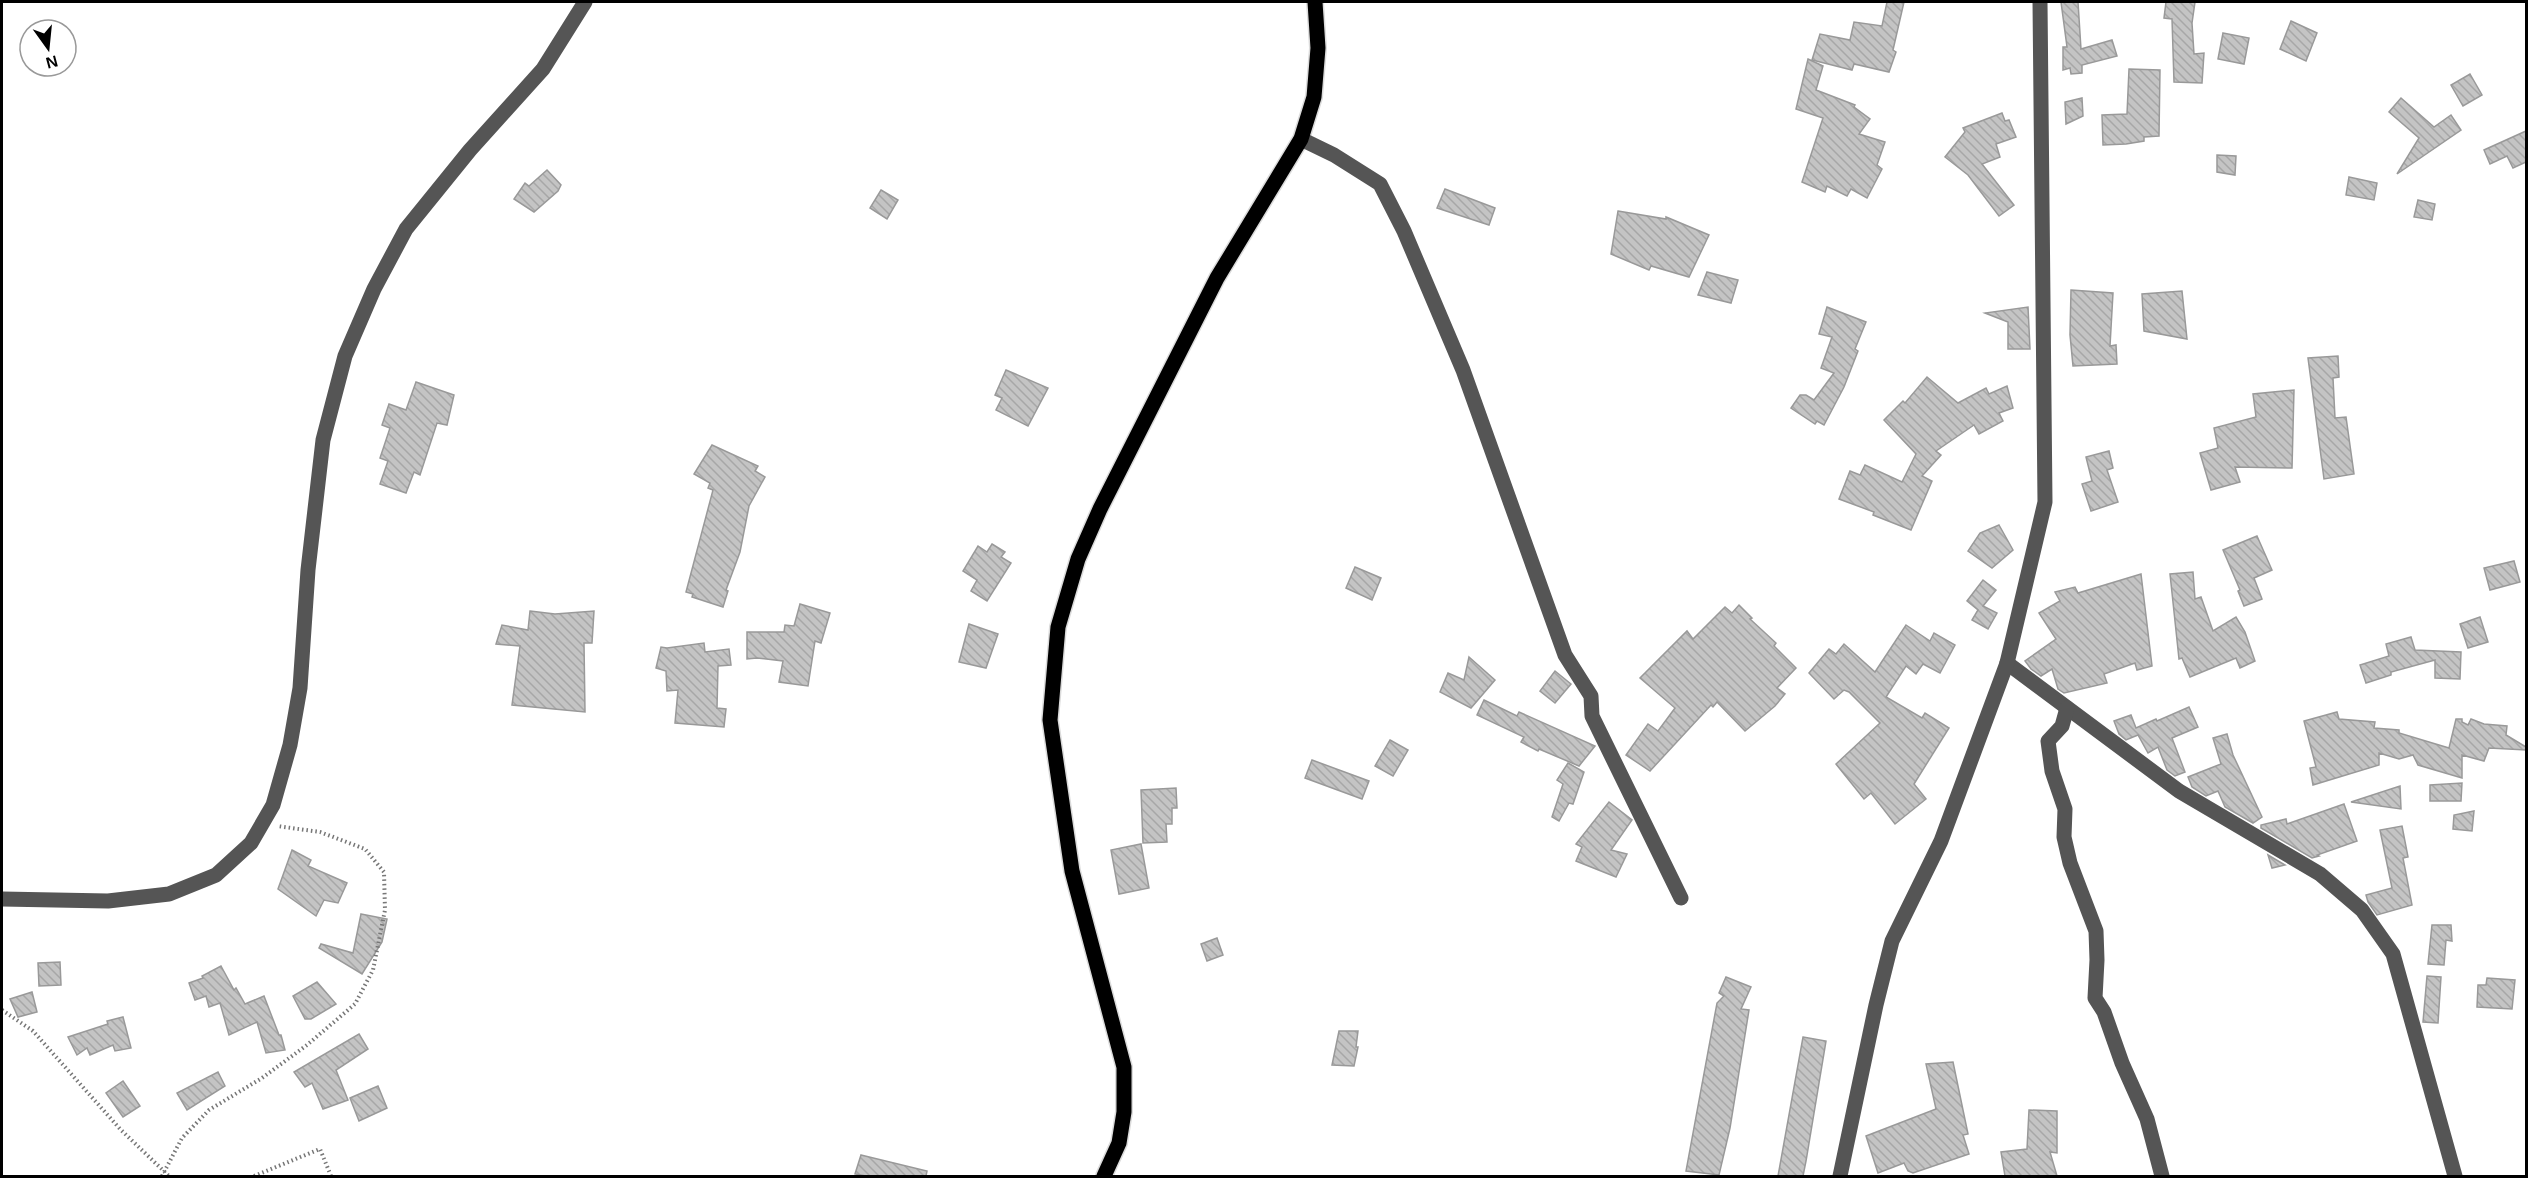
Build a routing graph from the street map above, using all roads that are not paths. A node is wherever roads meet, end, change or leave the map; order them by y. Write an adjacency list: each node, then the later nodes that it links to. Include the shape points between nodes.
1 (585, 2): 8 (street, via 543,69 406,229 345,356 323,440 300,688 290,745 273,805 251,843 216,875 169,894 108,901)
2 (1316, 2): 4 (main road, via 1314,97)
3 (2040, 2): 5 (street, via 2045,502)
4 (1301, 138): 7 (street, via 1380,184 1400,222 1463,370 1565,656 1592,696 1592,716); 9 (main road, via 1217,278 1100,509 1077,559 1058,627 1050,720 1072,871 1124,1067 1119,1143)
5 (2007, 663): 6 (street); 10 (street, via 1941,841 1892,941)
6 (2067, 708): 11 (street, via 2062,726 2048,741 2052,771 2065,809 2064,837 2070,863 2096,931 2095,998 2147,1119); 12 (street, via 2179,791 2320,874 2362,910 2393,954)
7 (1681, 898)
8 (2, 899)
9 (1104, 1176)
10 (1840, 1176)
11 (2162, 1176)
12 (2455, 1176)

